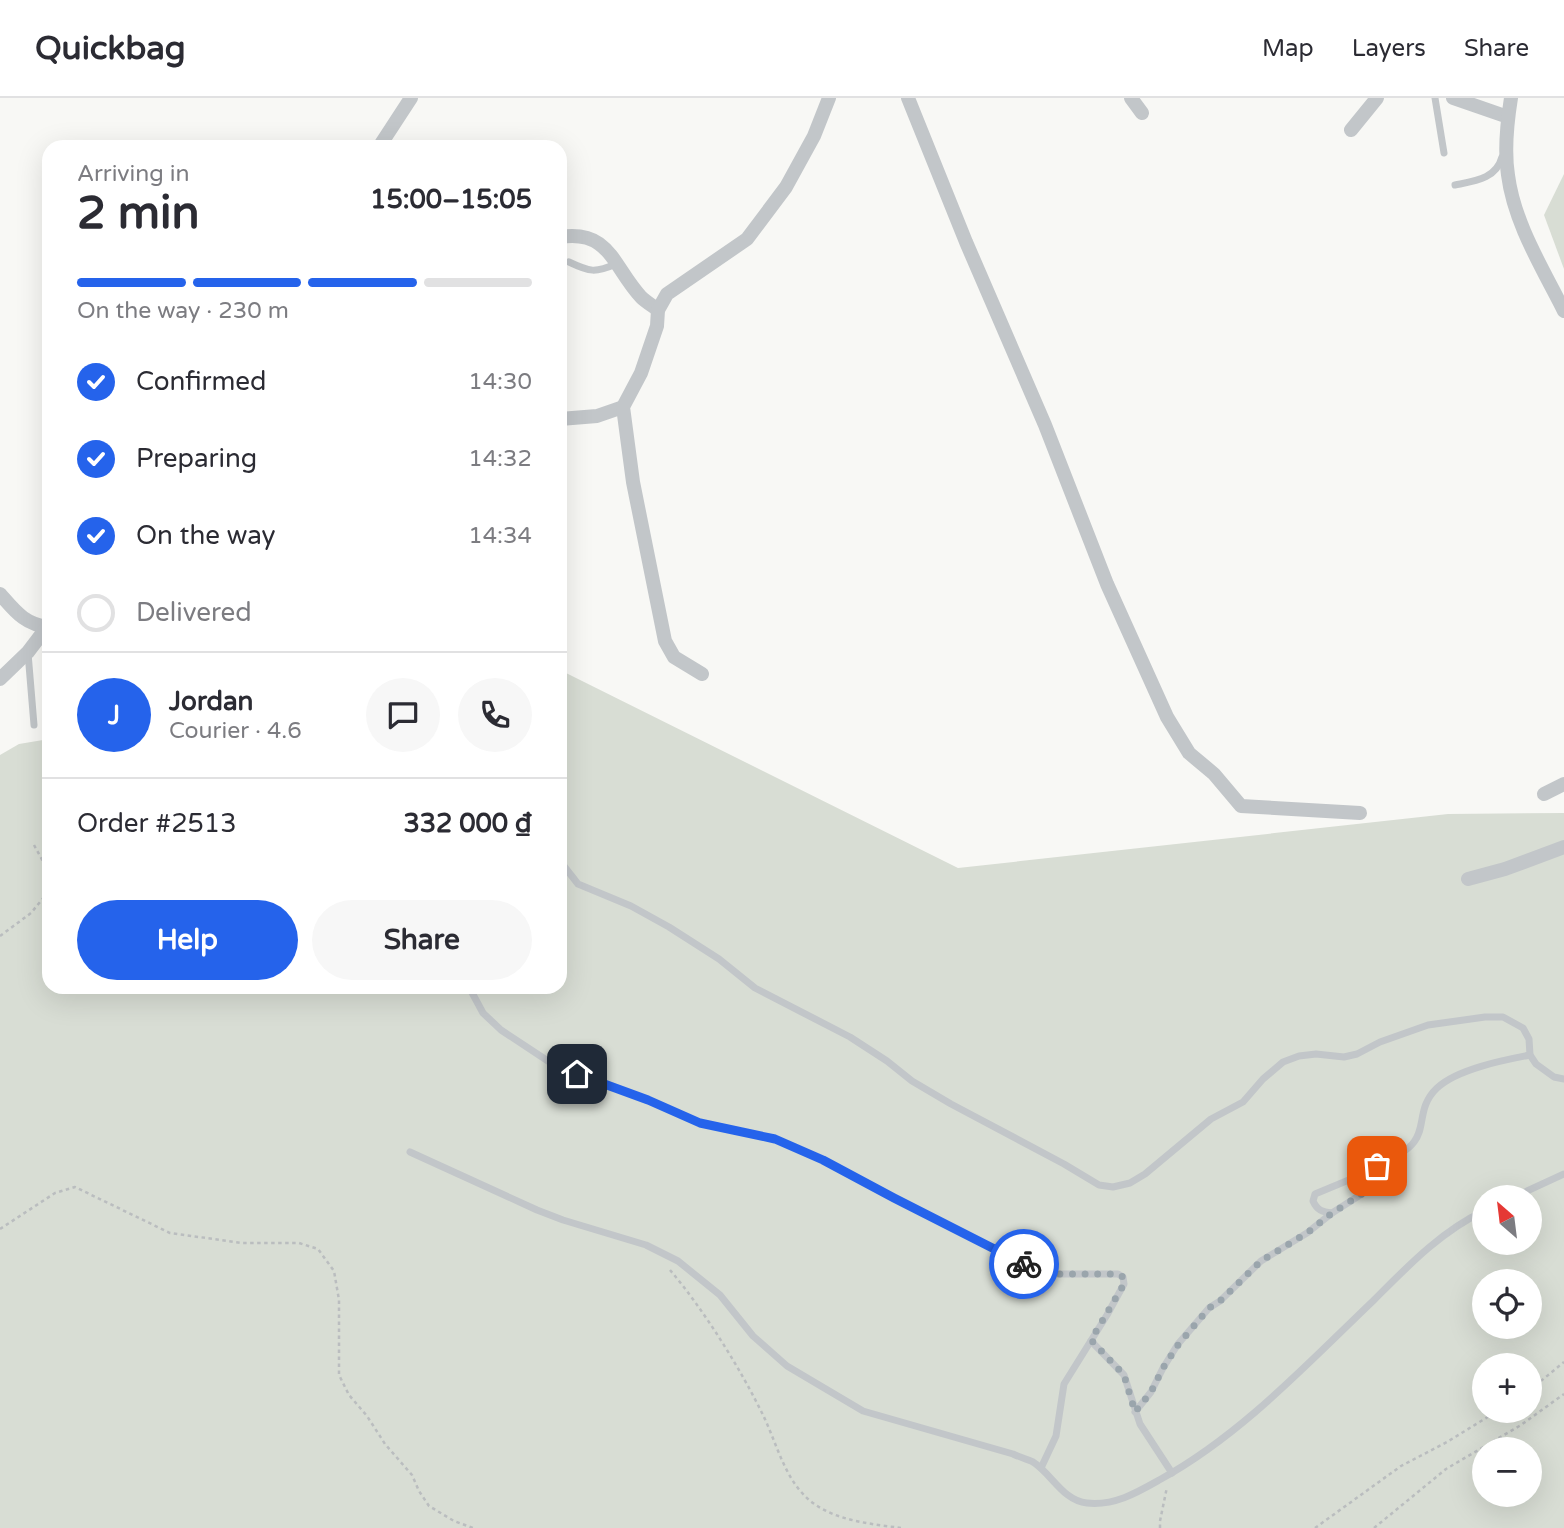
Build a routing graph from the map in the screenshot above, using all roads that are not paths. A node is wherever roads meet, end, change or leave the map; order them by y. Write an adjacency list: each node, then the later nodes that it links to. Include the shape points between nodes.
1 (411, 98): 12 (street)
2 (829, 98): 19 (street, via 814,136 772,208 747,239 667,294)
3 (908, 98): 32 (street, via 1107,584 1167,717 1189,753 1241,806)
4 (1131, 98): 9 (street)
5 (1377, 98): 11 (street)
6 (1435, 98): 14 (lane)
7 (1453, 98): 10 (street)
8 (1511, 98): 10 (street)
9 (1142, 113)
10 (1508, 117): 13 (street)
11 (1352, 130)
12 (384, 140)
13 (1507, 140): 15 (lane, via 1494,173); 20 (street, via 1515,207)
14 (1444, 153)
15 (1455, 185)
16 (567, 236): 18 (street, via 594,239)
17 (569, 262): 18 (lane, via 598,272)
18 (616, 264): 19 (street, via 641,297)
19 (658, 310): 21 (street, via 641,373)
20 (1564, 312)
21 (622, 407): 22 (street, via 597,416); 27 (street, via 665,641 674,657)
22 (567, 418)
23 (0, 594): 24 (street, via 26,621)
24 (42, 626)
25 (42, 634): 26 (street)
26 (28, 652): 28 (street); 29 (lane)
27 (702, 674)
28 (0, 679)
29 (34, 725)
30 (1564, 784): 31 (street)
31 (1544, 794)
32 (1360, 813)
33 (1564, 847): 35 (street)
34 (567, 870): 37 (lane, via 578,884 668,927 755,988 850,1037 912,1081 1099,1185 1113,1187 1145,1174 1211,1119 1244,1102 1283,1062 1299,1056 1344,1057 1428,1025 1485,1017 1503,1017 1523,1028)
35 (1468, 879)
36 (473, 994): 45 (lane, via 483,1013 501,1030 557,1067 700,1123 787,1144 1049,1274 1118,1274 1124,1284)
37 (1530, 1055): 38 (lane, via 1554,1077); 40 (lane, via 1471,1070 1438,1087 1423,1109 1415,1141)
38 (1564, 1079)
39 (410, 1152): 47 (lane, via 537,1210 646,1245 678,1261 720,1295 753,1336 787,1366 863,1411 1013,1454)
40 (1377, 1166): 43 (lane, via 1368,1190); 43 (lane, via 1315,1194 1315,1207)
41 (1564, 1174): 42 (lane)
42 (1540, 1185)
43 (1332, 1213): 46 (lane, via 1261,1261 1209,1308 1178,1345)
44 (1472, 1217): 48 (lane, via 1427,1249 1235,1429)
45 (1091, 1340): 46 (lane, via 1124,1375); 47 (lane, via 1064,1384 1056,1436)
46 (1135, 1412): 48 (lane)
47 (1041, 1468): 48 (lane, via 1061,1490 1085,1504 1120,1501)
48 (1172, 1474)

